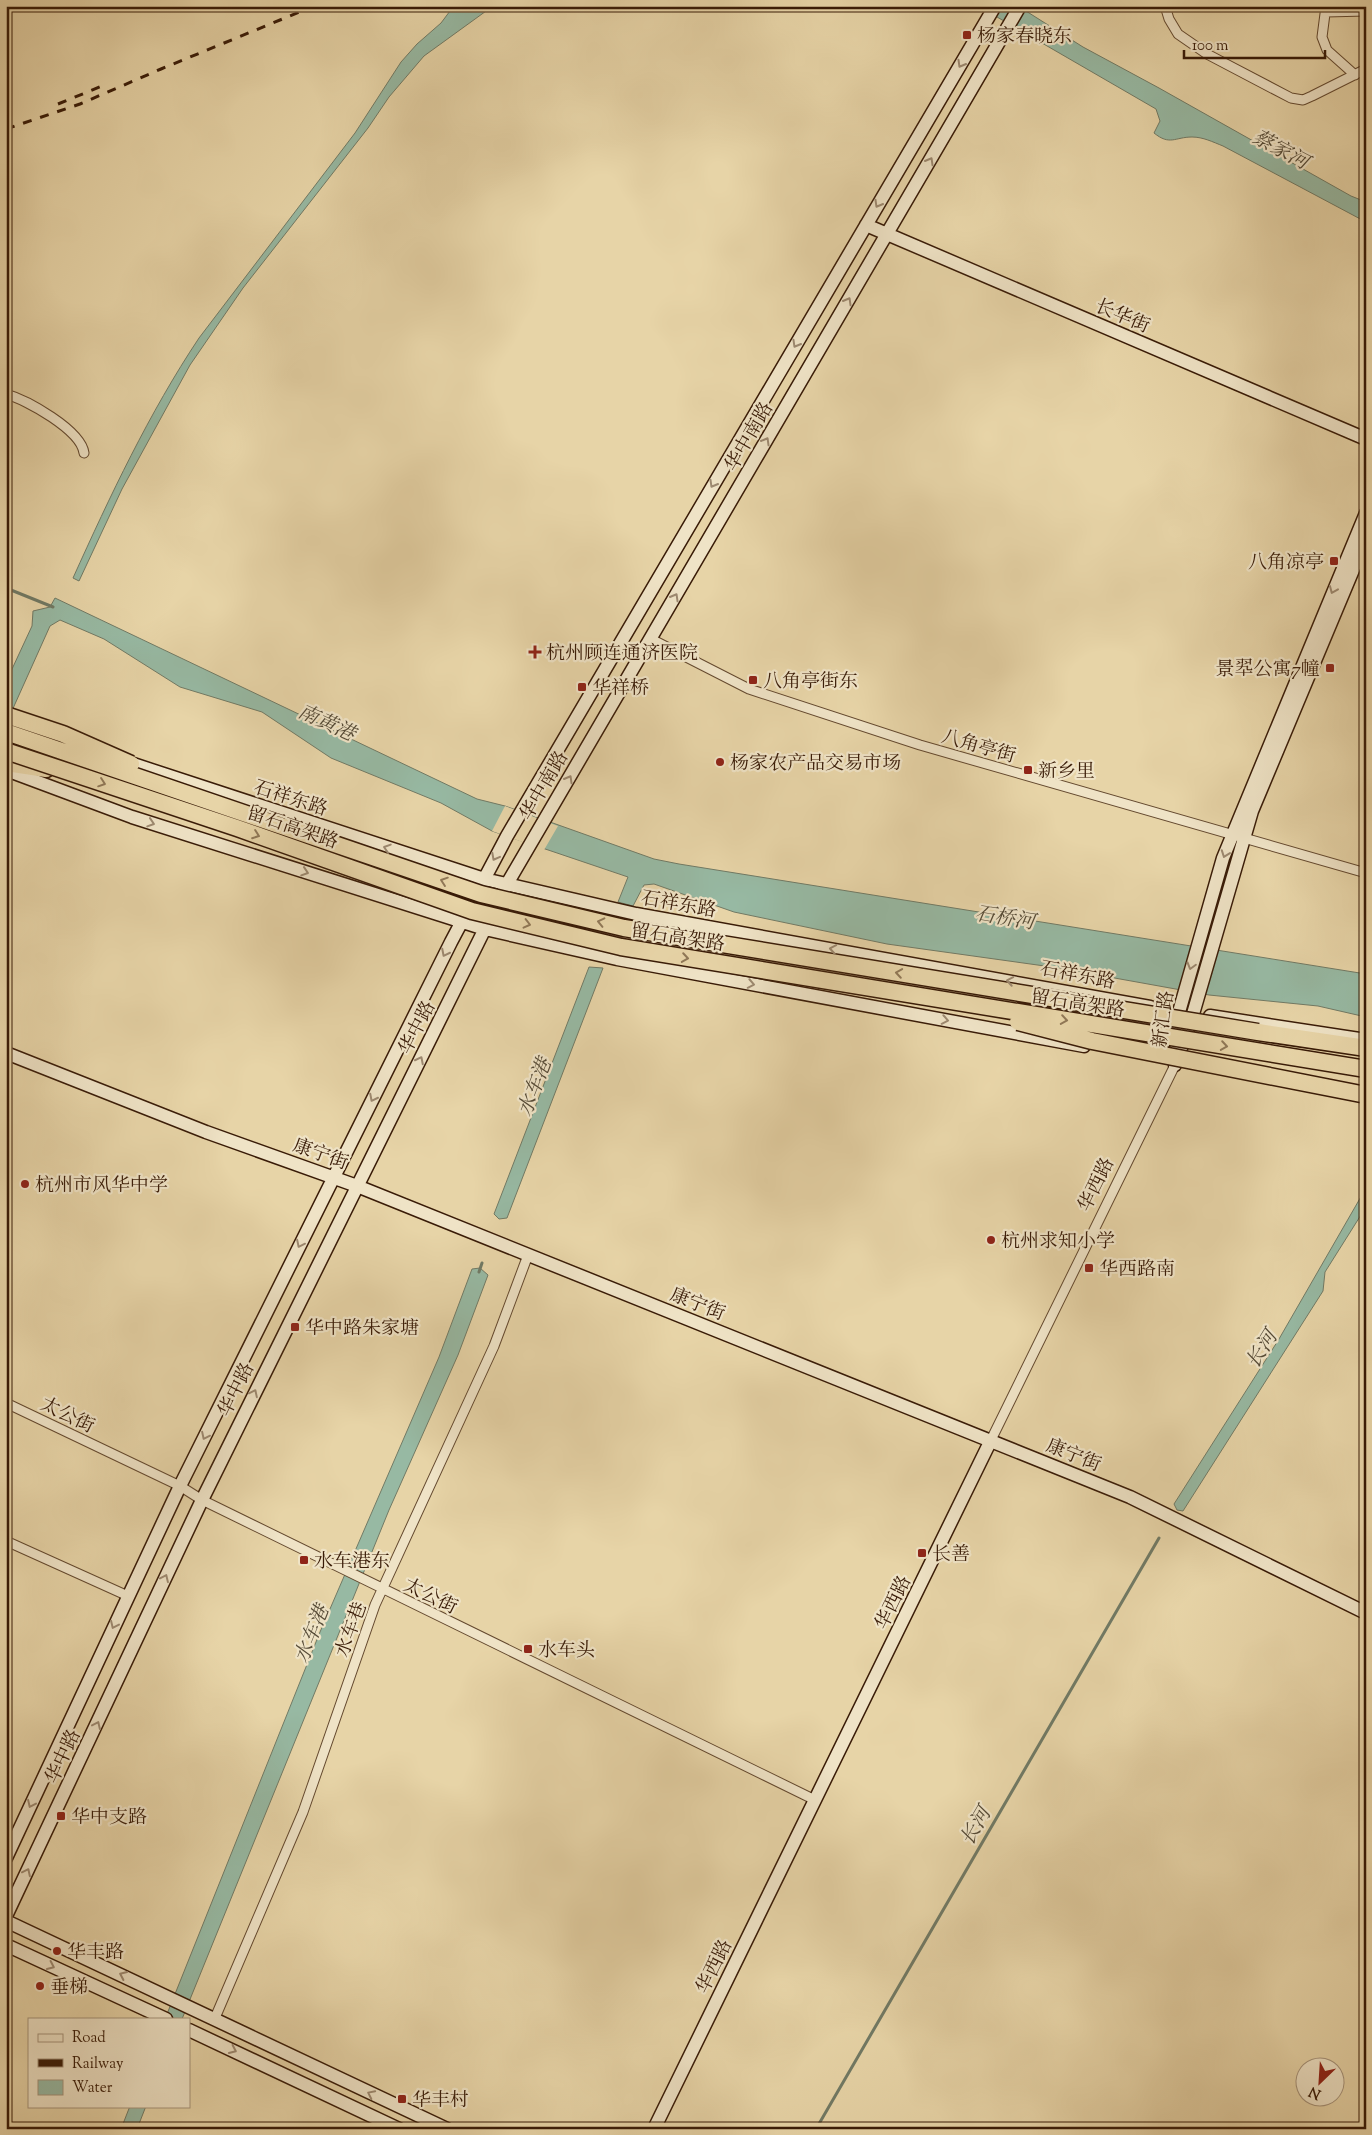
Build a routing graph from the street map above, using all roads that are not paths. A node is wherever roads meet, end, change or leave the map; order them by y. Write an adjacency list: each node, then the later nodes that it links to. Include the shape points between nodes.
1 (995, 6): 8 (main road, 华中南路, one-way to 8)
2 (1020, 6): 9 (main road, 华中南路, one-way to 2)
3 (1165, 6): 7 (street, via 1178,34 1207,54 1291,98 1303,100)
4 (1326, 9): 5 (street); 7 (street, via 1322,38 1327,50)
5 (1366, 11)
6 (1366, 69): 7 (street)
7 (1355, 75)
8 (866, 225): 9 (main road, 长华街); 23 (main road, 华中南路, one-way to 23, via 520,812)
9 (887, 234): 11 (main road, 长华街); 15 (main road, 华中南路, one-way to 9)
10 (6, 394): 12 (street, via 37,408 72,432 83,445)
11 (1366, 439)
12 (84, 453)
13 (1366, 513): 21 (main road, 新汇路, one-way to 21)
14 (1366, 539): 21 (main road, 新汇路)
15 (651, 639): 21 (street, 八角亭街, via 749,689 920,745); 24 (main road, 华中南路, one-way to 15)
16 (7, 722): 23 (main road, 石祥东路, one-way to 16); 30 (highway, 留石高架路, one-way to 16, bridge, via 624,928 481,894 239,810)
17 (6, 751): 20 (highway, 留石高架路, bridge)
18 (6, 763): 20 (highway, bridge)
19 (6, 770): 25 (main road, one-way to 25, via 132,817)
20 (77, 774): 27 (highway, 留石高架路, one-way to 27, bridge, via 472,911 621,947)
21 (1238, 838): 22 (street, 八角亭街); 28 (main road, 新汇路, one-way to 28, via 1223,858); 29 (main road, 新汇路, via 1215,941)
22 (1366, 873)
23 (484, 879): 24 (main road, 石祥东路); 25 (main road, 华中路)
24 (507, 884): 26 (main road, 华中路); 28 (main road, 石祥东路, one-way to 24, via 636,914)
25 (462, 922): 26 (main road); 38 (main road, 华中路, one-way to 38)
26 (486, 929): 34 (main road, one-way to 34, via 617,959); 39 (main road, 华中路, one-way to 26)
27 (912, 995): 35 (highway, 留石高架路, one-way to 35, bridge); 37 (highway, bridge, via 1092,1040)
28 (1178, 1012): 29 (main road, 石祥东路); 34 (main road, 新汇路)
29 (1194, 1014): 31 (main road, 石祥东路); 34 (main road, 新汇路)
30 (1258, 1032): 31 (highway); 32 (highway, 留石高架路)
31 (1366, 1041)
32 (1366, 1048)
33 (6, 1053): 38 (main road, 康宁街, via 206,1132)
34 (1175, 1064): 36 (main road); 42 (street, 华西路)
35 (1366, 1069)
36 (1366, 1089)
37 (1366, 1094)
38 (334, 1177): 39 (main road, 康宁街); 43 (main road, 华中路, one-way to 43)
39 (357, 1186): 40 (main road, 康宁街); 44 (main road, 华中路, one-way to 39)
40 (528, 1255): 42 (main road, 康宁街); 46 (street, 水车巷, via 494,1346)
41 (6, 1403): 43 (street, 太公街)
42 (991, 1440): 48 (main road, 康宁街, via 1130,1497); 49 (main road, 华西路)
43 (180, 1486): 44 (street, 太公街); 47 (main road, 华中路)
44 (202, 1500): 46 (street, 太公街); 51 (main road, 华中路, one-way to 44)
45 (6, 1540): 47 (street)
46 (382, 1589): 49 (street, 太公街); 55 (street, 水车巷, via 295,1834)
47 (128, 1596): 50 (main road, 华中路, one-way to 50)
48 (1366, 1613)
49 (815, 1800): 59 (main road, 华西路)
50 (6, 1858)
51 (6, 1916)
52 (6, 1921): 55 (main road, one-way to 52)
53 (6, 1945): 54 (main road, one-way to 54)
54 (163, 2018)
55 (214, 2018): 58 (main road, one-way to 55)
56 (190, 2030): 57 (main road, one-way to 57)
57 (399, 2129)
58 (447, 2129)
59 (654, 2129)

